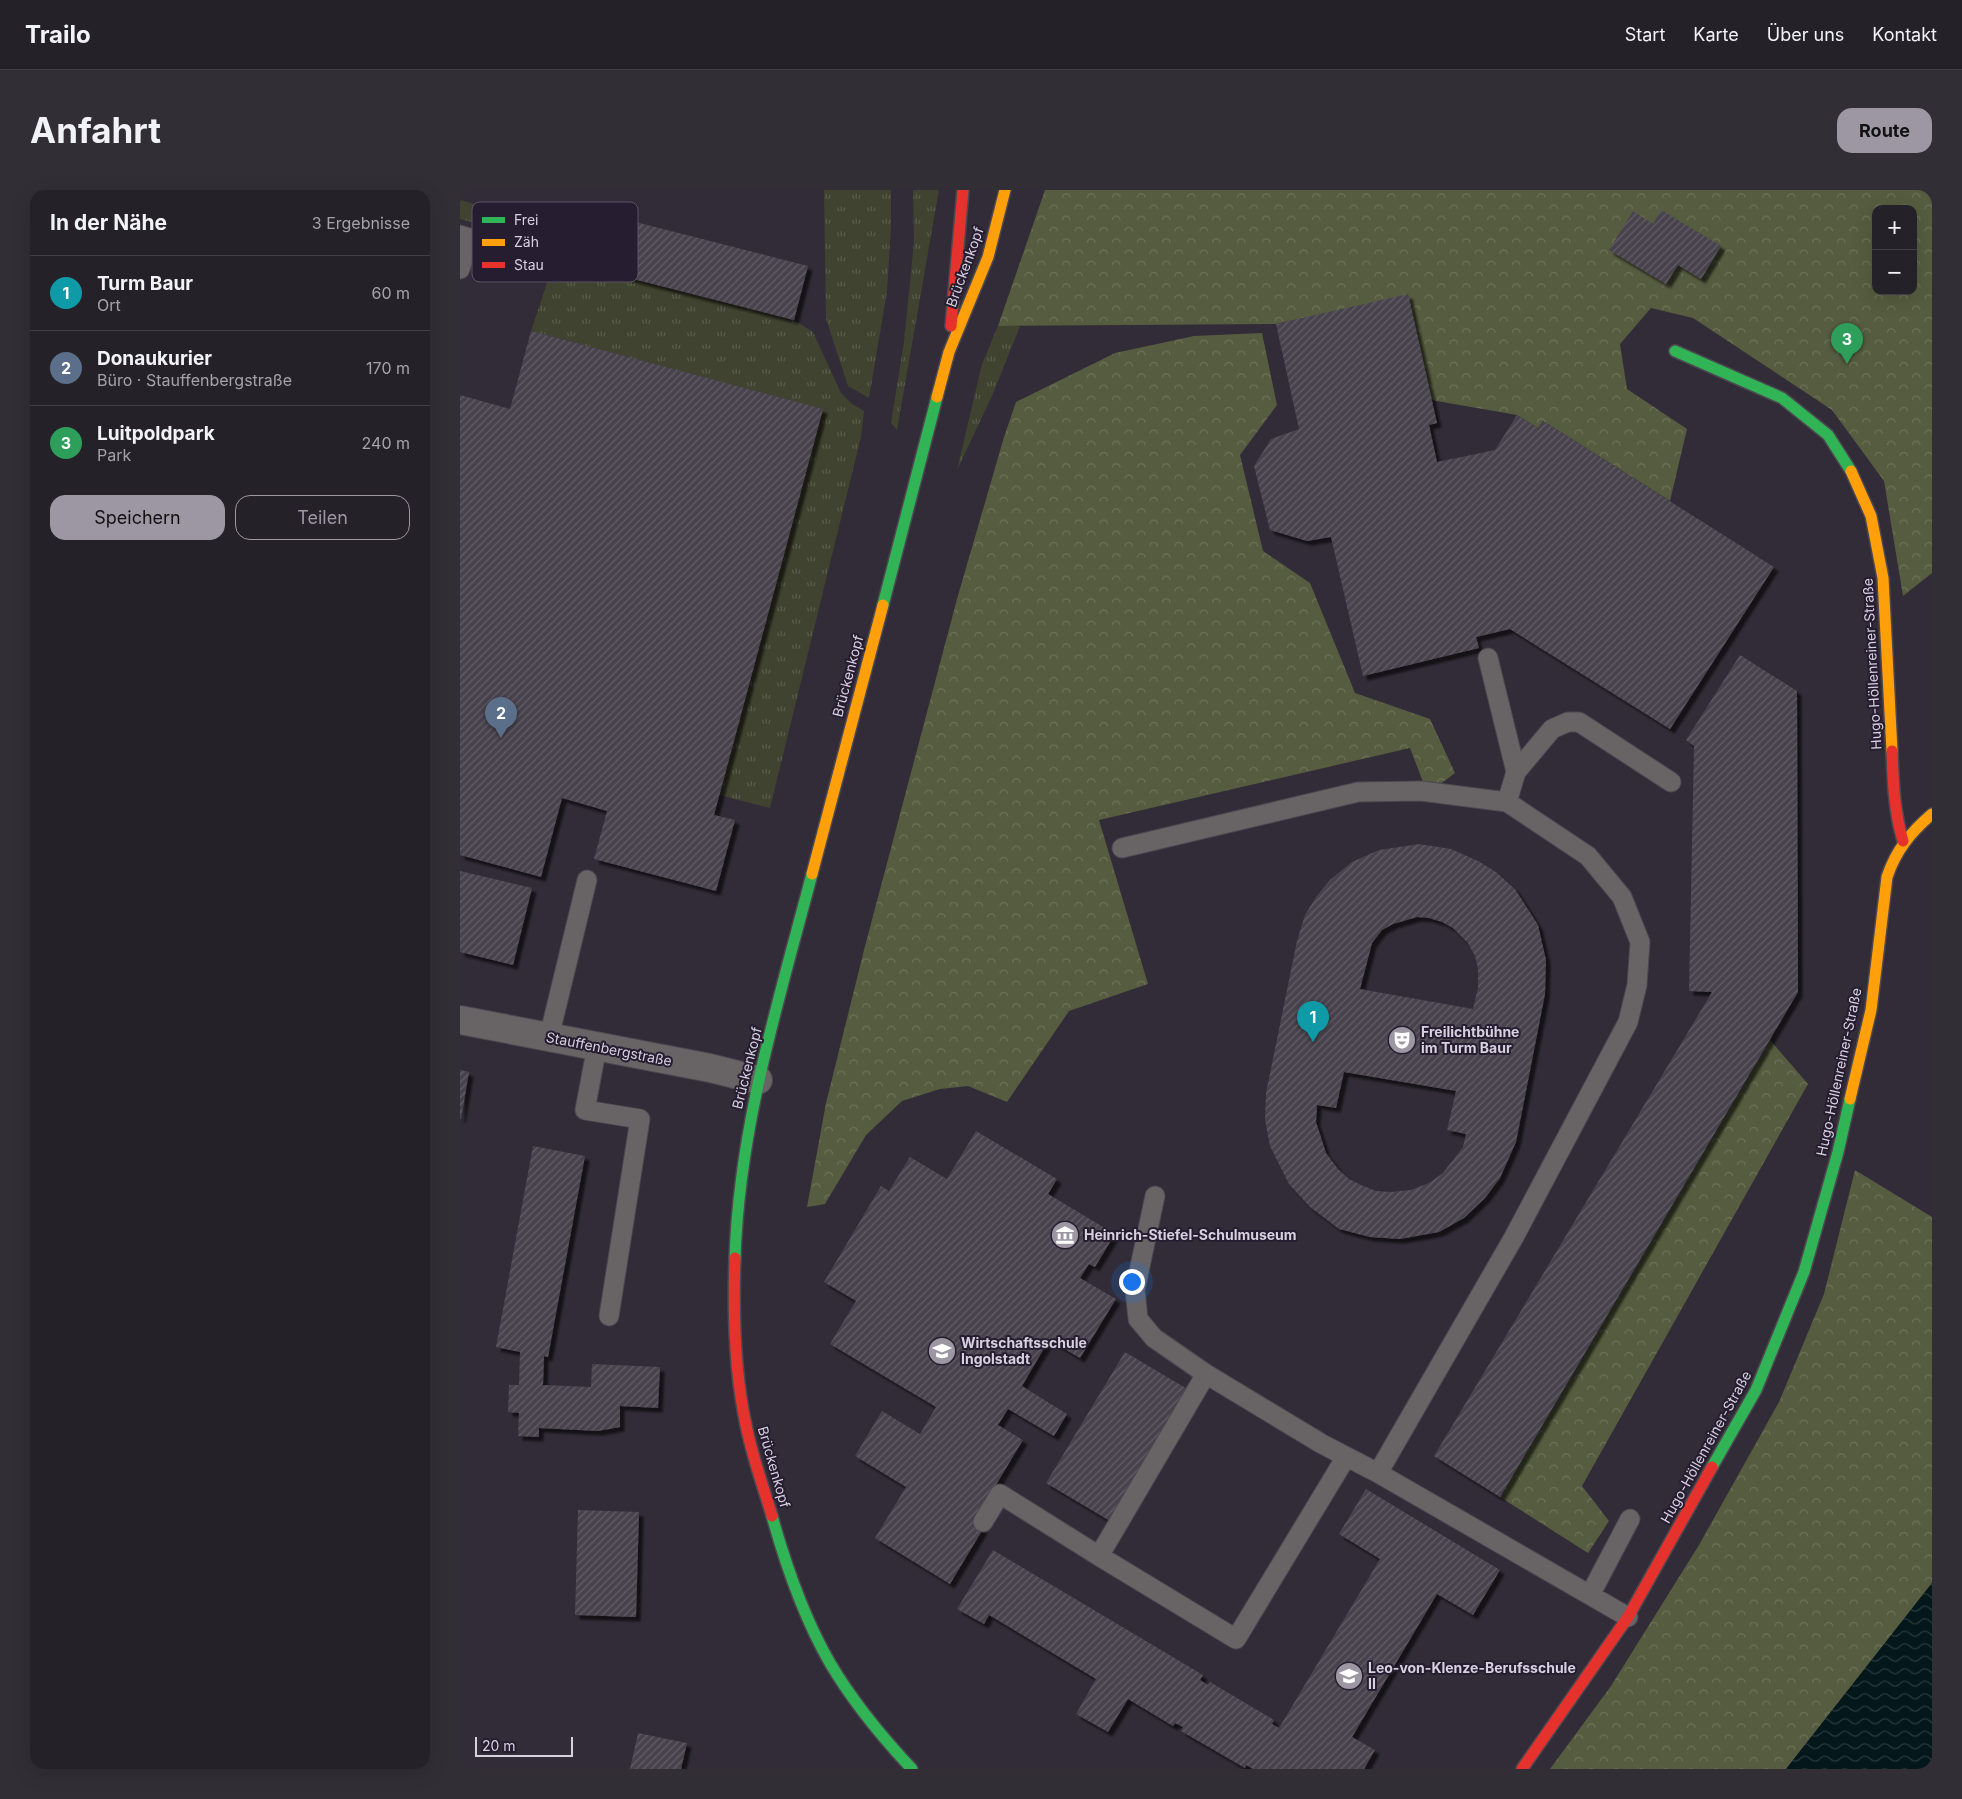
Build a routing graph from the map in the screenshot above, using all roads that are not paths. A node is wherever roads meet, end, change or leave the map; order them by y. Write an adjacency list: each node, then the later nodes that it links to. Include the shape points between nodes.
1 (963, 190): 6 (street, Brückenkopf)
2 (1006, 190): 6 (street, Brückenkopf, via 988,257)
3 (460, 235): 4 (lane, via 469,238)
4 (460, 269)
5 (1675, 351): 12 (street, Hugo-Höllenreiner-Straße, via 1782,398 1828,435 1852,473 1871,516 1883,578 1894,799)
6 (949, 352): 18 (street, Brückenkopf)
7 (1488, 658): 8 (lane)
8 (1516, 772): 9 (lane, via 1552,729 1568,722 1579,722); 10 (lane)
9 (1671, 782)
10 (1507, 802): 13 (lane, via 1421,790 1358,792); 23 (lane, via 1588,856 1622,897 1640,942 1637,985 1628,1022 1514,1237)
11 (1932, 814): 12 (street)
12 (1903, 841): 28 (street, Hugo-Höllenreiner-Straße, via 1887,877 1870,1010 1838,1152 1804,1272 1756,1390)
13 (1122, 848)
14 (588, 880): 16 (lane)
15 (460, 1020): 16 (street, Stauffenbergstraße)
16 (549, 1038): 17 (street, Stauffenbergstraße)
17 (597, 1046): 18 (street, Stauffenbergstraße); 20 (lane, via 585,1110 640,1119)
18 (758, 1080): 29 (street, Brückenkopf, via 739,1188 733,1288 743,1412 784,1553 821,1646 844,1685 888,1744)
19 (1155, 1196): 21 (lane, via 1135,1290 1138,1319 1154,1338)
20 (609, 1316)
21 (1206, 1374): 22 (lane); 26 (lane)
22 (1346, 1457): 23 (lane); 26 (lane, via 1236,1638)
23 (1378, 1473): 27 (lane)
24 (1630, 1519): 27 (lane)
25 (983, 1522): 26 (lane, via 1000,1494)
26 (1099, 1556)
27 (1590, 1595): 28 (lane)
28 (1628, 1617): 30 (street, Hugo-Höllenreiner-Straße)
29 (912, 1769)
30 (1522, 1769)

